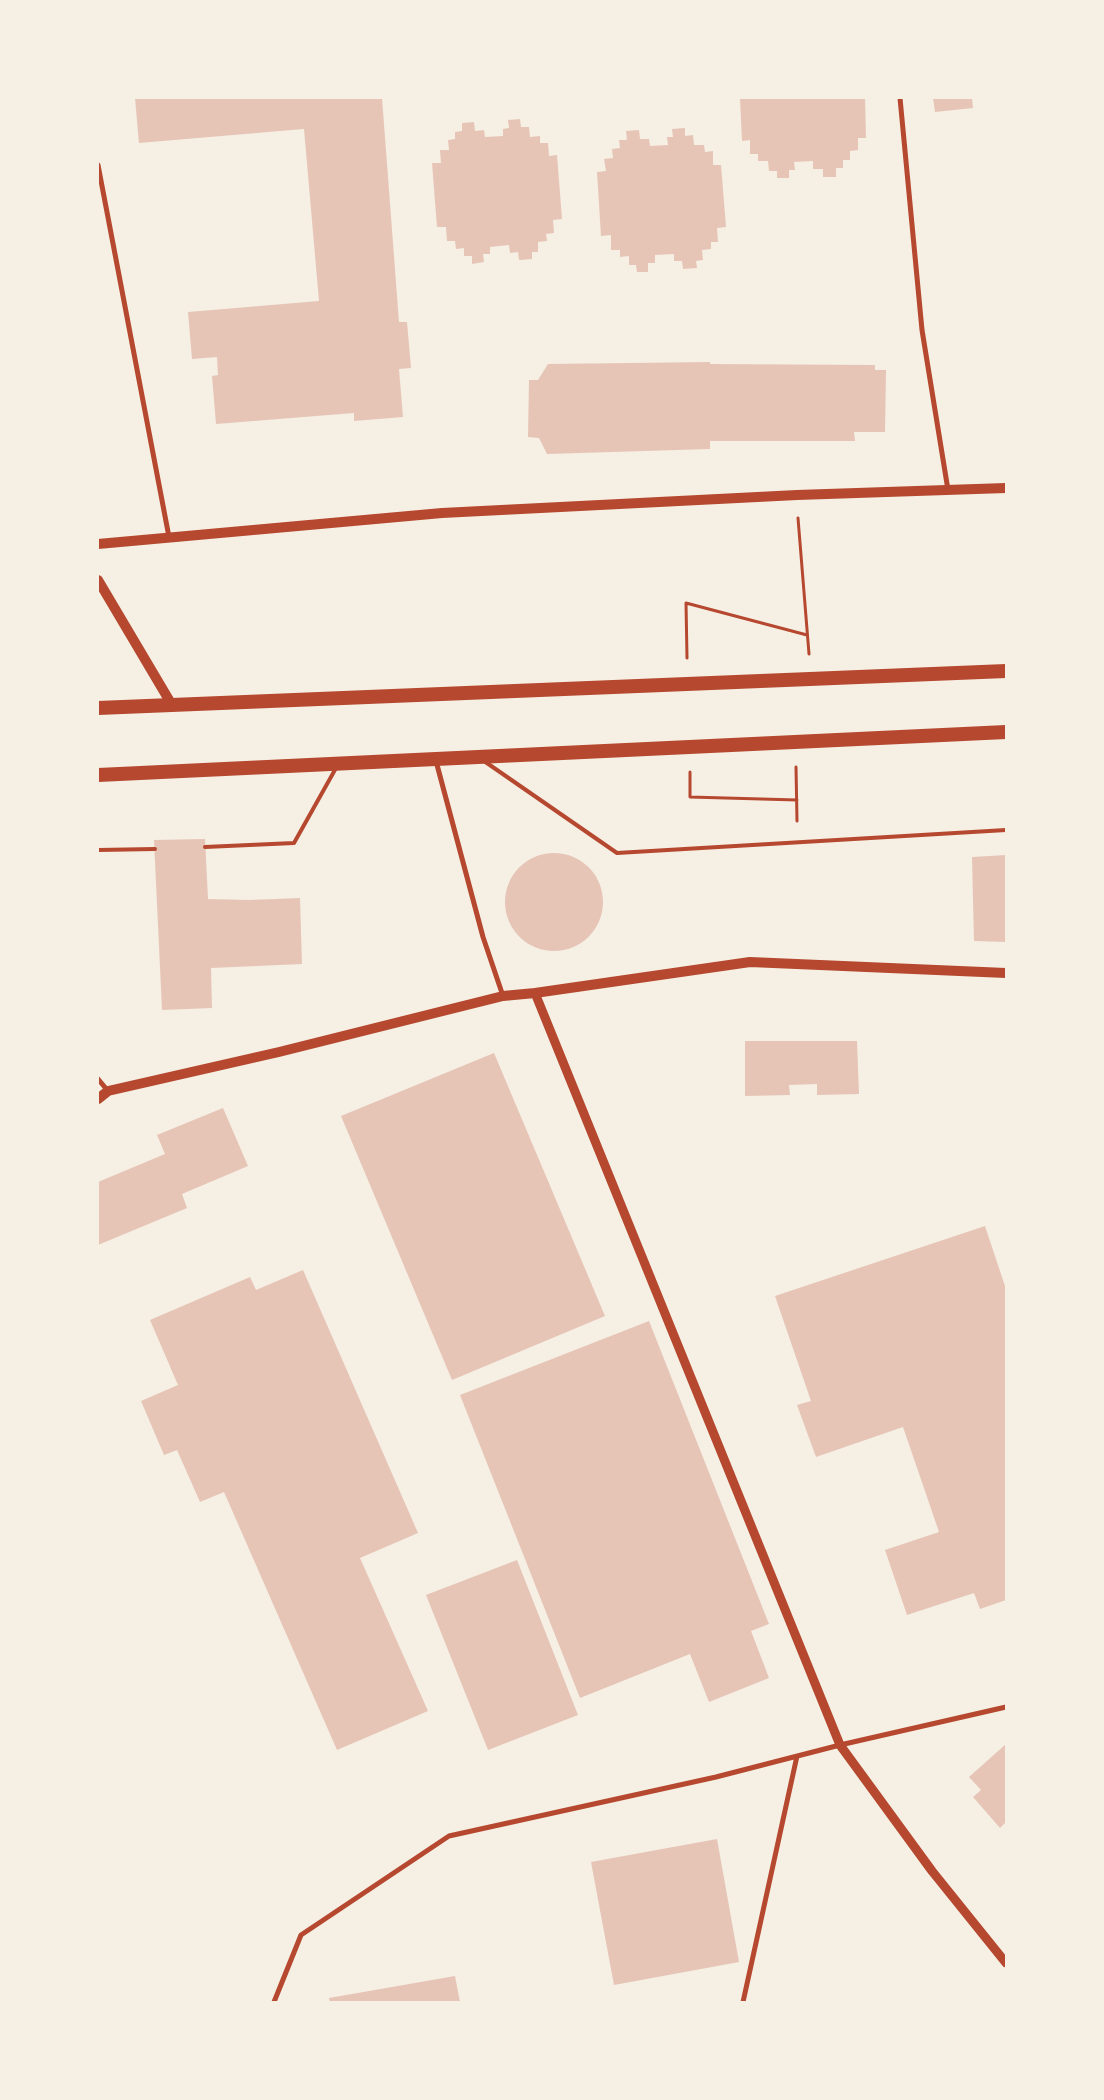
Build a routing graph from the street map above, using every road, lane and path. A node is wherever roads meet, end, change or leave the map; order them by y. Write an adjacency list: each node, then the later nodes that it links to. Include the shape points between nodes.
1 (900, 98): 4 (street, via 922,330)
2 (98, 165): 6 (street)
3 (1006, 488): 4 (main road)
4 (948, 490): 5 (main road)
5 (797, 495): 6 (main road, via 442,513); 10 (path)
6 (169, 537): 7 (main road)
7 (98, 544)
8 (98, 580): 13 (main road)
9 (686, 603): 10 (path)
10 (807, 635): 12 (path)
11 (1006, 670): 12 (highway)
12 (812, 679): 13 (highway)
13 (172, 705): 14 (highway)
14 (98, 708)
15 (1006, 732): 16 (highway)
16 (796, 740): 17 (highway); 22 (path)
17 (476, 756): 18 (highway); 24 (lane, via 617,853)
18 (435, 758): 19 (highway); 30 (street, via 483,937)
19 (338, 763): 20 (highway); 25 (lane, via 294,843)
20 (98, 775)
21 (690, 797): 22 (path)
22 (797, 800): 24 (path)
23 (1006, 830): 24 (lane)
24 (797, 842)
25 (205, 847)
26 (155, 849): 27 (lane)
27 (98, 850)
28 (1006, 973): 29 (main road, via 750,962)
29 (535, 993): 30 (main road); 35 (street)
30 (503, 996): 32 (main road)
31 (98, 1079): 32 (street)
32 (108, 1091): 33 (main road)
33 (98, 1099)
34 (1006, 1707): 35 (street)
35 (840, 1745): 36 (street); 37 (street, via 932,1871)
36 (797, 1756): 38 (street, via 449,1836 301,1936); 39 (street)
37 (1006, 1963)
38 (274, 2002)
39 (742, 2002)

